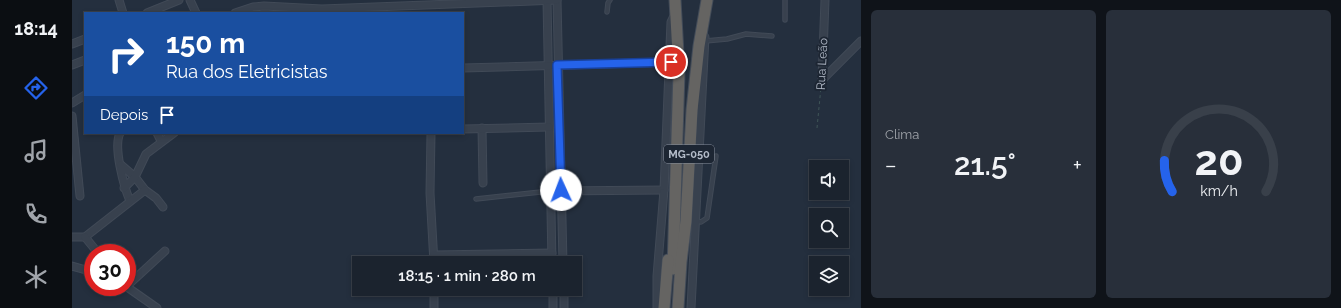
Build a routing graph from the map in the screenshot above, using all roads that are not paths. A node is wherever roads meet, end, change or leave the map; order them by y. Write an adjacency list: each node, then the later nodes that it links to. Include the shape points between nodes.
1 (119, 0): 12 (street)
2 (179, 0): 13 (street)
3 (190, 0): 14 (street)
4 (557, 0): 8 (street); 26 (street)
5 (610, 0): 16 (lane)
6 (785, 0): 17 (lane)
7 (825, 0): 21 (street, Rua Leão, via 822,80)
8 (547, 1): 9 (street); 27 (street)
9 (427, 2): 15 (street, via 322,9 264,6)
10 (707, 4): 20 (street); 55 (highway, MG-050, via 699,46 692,110)
11 (676, 5): 24 (street, via 671,22); 41 (highway, MG-050, via 679,72)
12 (123, 12)
13 (149, 12)
14 (196, 12)
15 (238, 12)
16 (607, 12)
17 (785, 20)
18 (772, 36): 20 (lane, via 746,34)
19 (84, 39): 22 (street)
20 (705, 41): 55 (street)
21 (861, 41)
22 (72, 44)
23 (84, 60): 25 (street)
24 (671, 62): 26 (street); 49 (street)
25 (72, 65)
26 (557, 65): 27 (street); 48 (street)
27 (548, 66): 28 (street); 32 (street)
28 (464, 68)
29 (84, 96): 30 (street)
30 (72, 103)
31 (72, 116): 40 (street)
32 (549, 127): 33 (street); 50 (street)
33 (482, 128): 34 (street); 45 (street)
34 (464, 129)
35 (120, 134): 43 (street, via 117,141)
36 (157, 134): 39 (street)
37 (172, 134): 39 (street)
38 (431, 134): 61 (street, via 430,193)
39 (161, 141): 44 (street, via 146,154)
40 (74, 149): 51 (street)
41 (677, 154): 76 (highway); 77 (highway, MG-050)
42 (716, 156): 55 (lane, via 707,218 704,222)
43 (121, 165): 44 (street); 46 (street)
44 (135, 177): 46 (street); 47 (street)
45 (483, 183)
46 (124, 188): 53 (street)
47 (145, 190): 53 (street); 54 (street)
48 (561, 190): 49 (street); 50 (street); 63 (street)
49 (664, 190): 75 (street)
50 (550, 192): 52 (lane); 60 (street)
51 (80, 196)
52 (476, 199)
53 (130, 201): 57 (street)
54 (163, 207)
55 (691, 221): 78 (highway, MG-050, via 681,262); 79 (highway); 80 (street)
56 (72, 237): 57 (street)
57 (85, 237): 58 (street)
58 (91, 244)
59 (165, 251): 66 (street)
60 (552, 253): 62 (street)
61 (434, 256)
62 (493, 256)
63 (563, 256)
64 (72, 266): 65 (street)
65 (84, 269)
66 (136, 278)
67 (136, 293): 71 (street)
68 (434, 296): 72 (street)
69 (553, 296): 73 (street)
70 (564, 296): 74 (street)
71 (157, 308)
72 (434, 308)
73 (553, 308)
74 (564, 308)
75 (657, 308)
76 (664, 308)
77 (671, 308)
78 (678, 308)
79 (685, 308)
80 (691, 308)

